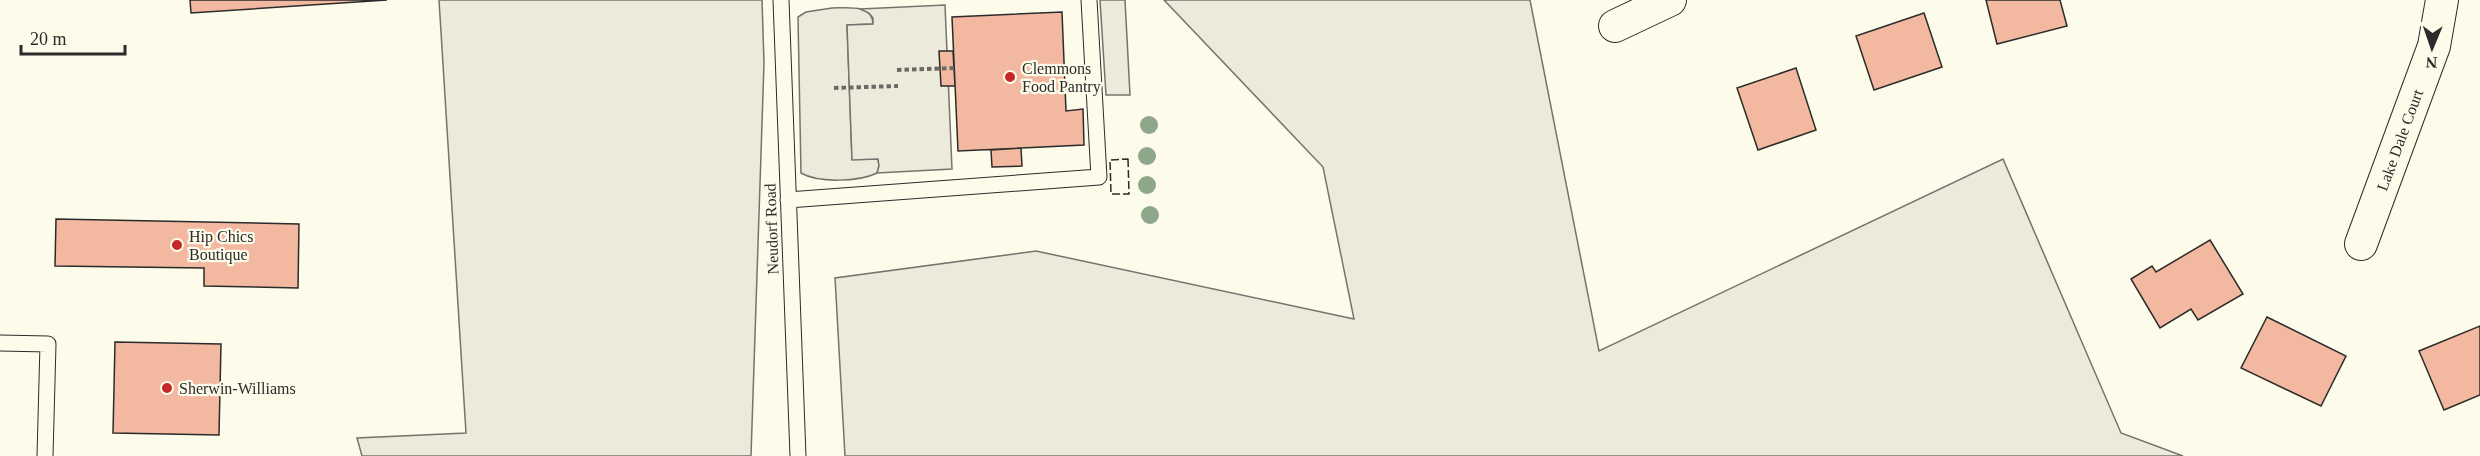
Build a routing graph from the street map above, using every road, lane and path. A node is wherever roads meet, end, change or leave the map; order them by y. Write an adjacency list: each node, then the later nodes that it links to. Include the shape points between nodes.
1 (781, 0): 10 (lane, Neudorf Road)
2 (1089, 0): 10 (lane, via 1099,177)
3 (1670, 0): 5 (street)
4 (2442, 0): 11 (street, Lake Dale Court, via 2434,46)
5 (1615, 26)
6 (954, 68): 7 (path)
7 (897, 70)
8 (898, 86): 9 (path)
9 (834, 88)
10 (788, 200): 14 (lane, Neudorf Road)
11 (2361, 244)
12 (0, 343): 13 (lane, via 48,344)
13 (45, 456)
14 (798, 456)

